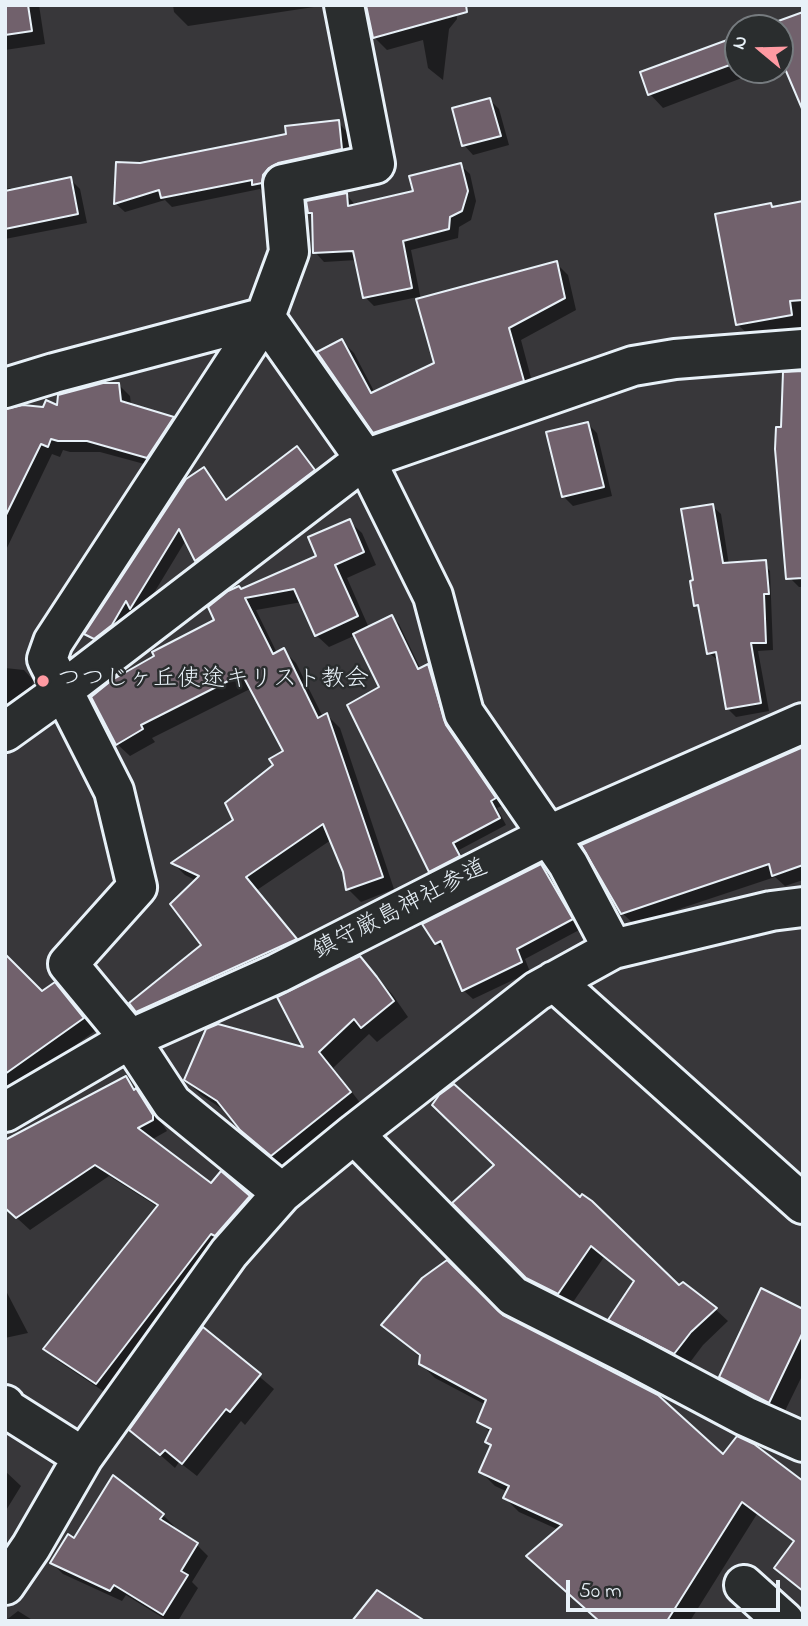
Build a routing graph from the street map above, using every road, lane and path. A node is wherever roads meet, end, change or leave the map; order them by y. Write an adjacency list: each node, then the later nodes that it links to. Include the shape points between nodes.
1 (344, 5): 2 (street, via 375,164 283,184 289,252)
2 (265, 317): 4 (street); 5 (street); 6 (street, via 52,642 47,659)
3 (803, 349): 5 (street, via 633,366)
4 (5, 388)
5 (365, 459): 6 (street); 9 (street, via 433,596 464,713)
6 (62, 691): 8 (street); 13 (street, via 114,791 137,887 68,964)
7 (803, 723): 9 (street, 鎮守厳島神社参道)
8 (5, 732)
9 (549, 835): 11 (street); 13 (street, 鎮守厳島神社参道, via 289,968)
10 (803, 906): 11 (street)
11 (613, 949): 12 (street)
12 (554, 982): 15 (street); 17 (street)
13 (130, 1039): 14 (street, 鎮守厳島神社参道); 16 (street, via 172,1103)
14 (5, 1112)
15 (354, 1134): 16 (street); 19 (street, via 513,1296)
16 (282, 1193): 20 (street, via 229,1253)
17 (803, 1204)
18 (5, 1405): 20 (street)
19 (803, 1442)
20 (83, 1457): 21 (street)
21 (5, 1585)
22 (744, 1585): 23 (street)
23 (784, 1621)

